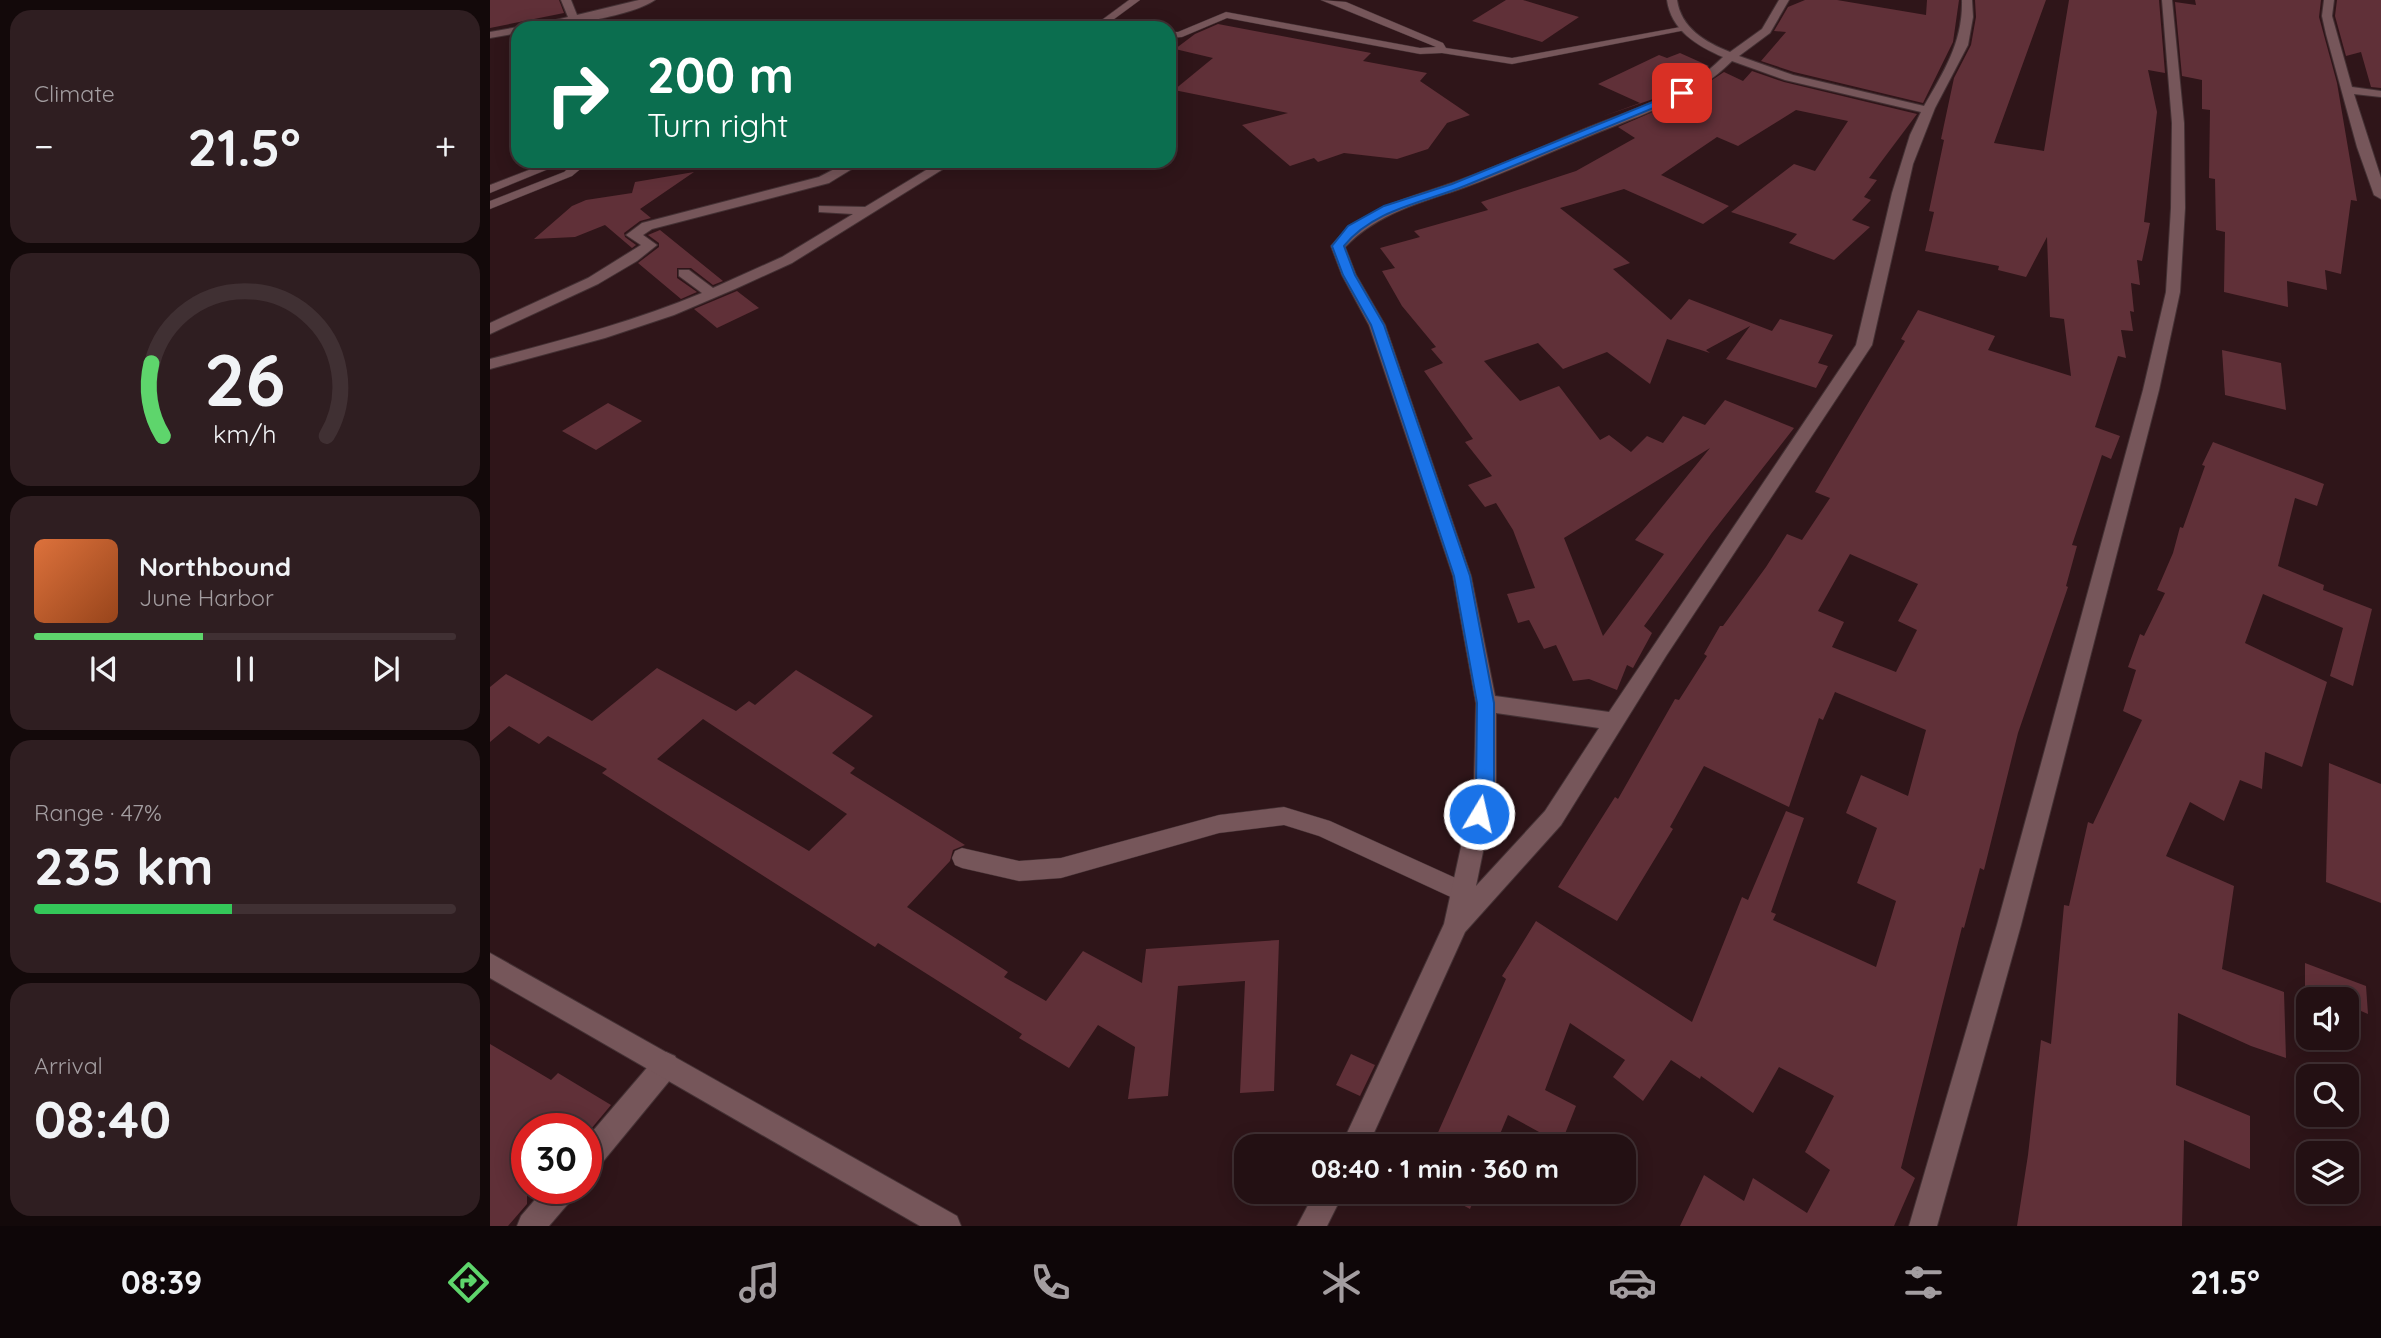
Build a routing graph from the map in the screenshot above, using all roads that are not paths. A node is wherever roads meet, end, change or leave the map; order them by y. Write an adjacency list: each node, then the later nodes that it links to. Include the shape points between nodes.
1 (566, 0): 10 (street)
2 (650, 0): 10 (street)
3 (1135, 0): 12 (lane)
4 (1326, 0): 17 (lane, via 1411,31)
5 (1672, 0): 13 (street, via 1675,17)
6 (1784, 0): 18 (street, via 1766,31)
7 (1967, 0): 21 (street, via 1968,30 1954,65)
8 (2167, 0): 49 (street, via 2178,123 2173,292 2009,925)
9 (2329, 0): 19 (street, via 2327,16)
10 (574, 20): 11 (street)
11 (568, 21)
12 (1106, 21)
13 (1686, 29): 17 (lane, via 1513,61); 18 (street, via 1694,38)
14 (511, 31): 15 (street)
15 (490, 35)
16 (1176, 35): 17 (lane, via 1226,15 1420,51)
17 (1442, 50)
18 (1731, 56): 21 (street, via 1771,72); 35 (street, via 1716,72 1682,93 1388,209 1352,228 1338,246 1377,325 1462,576)
19 (2347, 90): 20 (street); 27 (street)
20 (2381, 94)
21 (1927, 110): 36 (street, via 1904,165 1877,303 1864,345)
22 (544, 168): 26 (lane)
23 (575, 168): 28 (lane)
24 (846, 168): 33 (street, via 824,180 647,226 633,235 650,245 627,263)
25 (939, 168): 30 (street)
26 (490, 189)
27 (2381, 195)
28 (490, 205)
29 (824, 209): 30 (street)
30 (869, 211): 32 (street, via 787,260)
31 (684, 273): 32 (street)
32 (711, 294): 34 (street, via 600,335)
33 (490, 329)
34 (490, 365)
35 (1486, 703): 36 (street); 38 (street, via 1485,788)
36 (1614, 721): 39 (street, via 1553,818)
37 (962, 859): 38 (lane, via 1018,871 1061,868 1219,824 1284,816 1323,828)
38 (1463, 891): 39 (street)
39 (1456, 925): 42 (street)
40 (490, 965): 41 (street)
41 (666, 1065): 43 (street); 47 (street)
42 (1360, 1134)
43 (602, 1141)
44 (550, 1204): 46 (street)
45 (1323, 1204): 48 (street)
46 (531, 1226)
47 (947, 1226)
48 (1311, 1226)
49 (1923, 1226)

